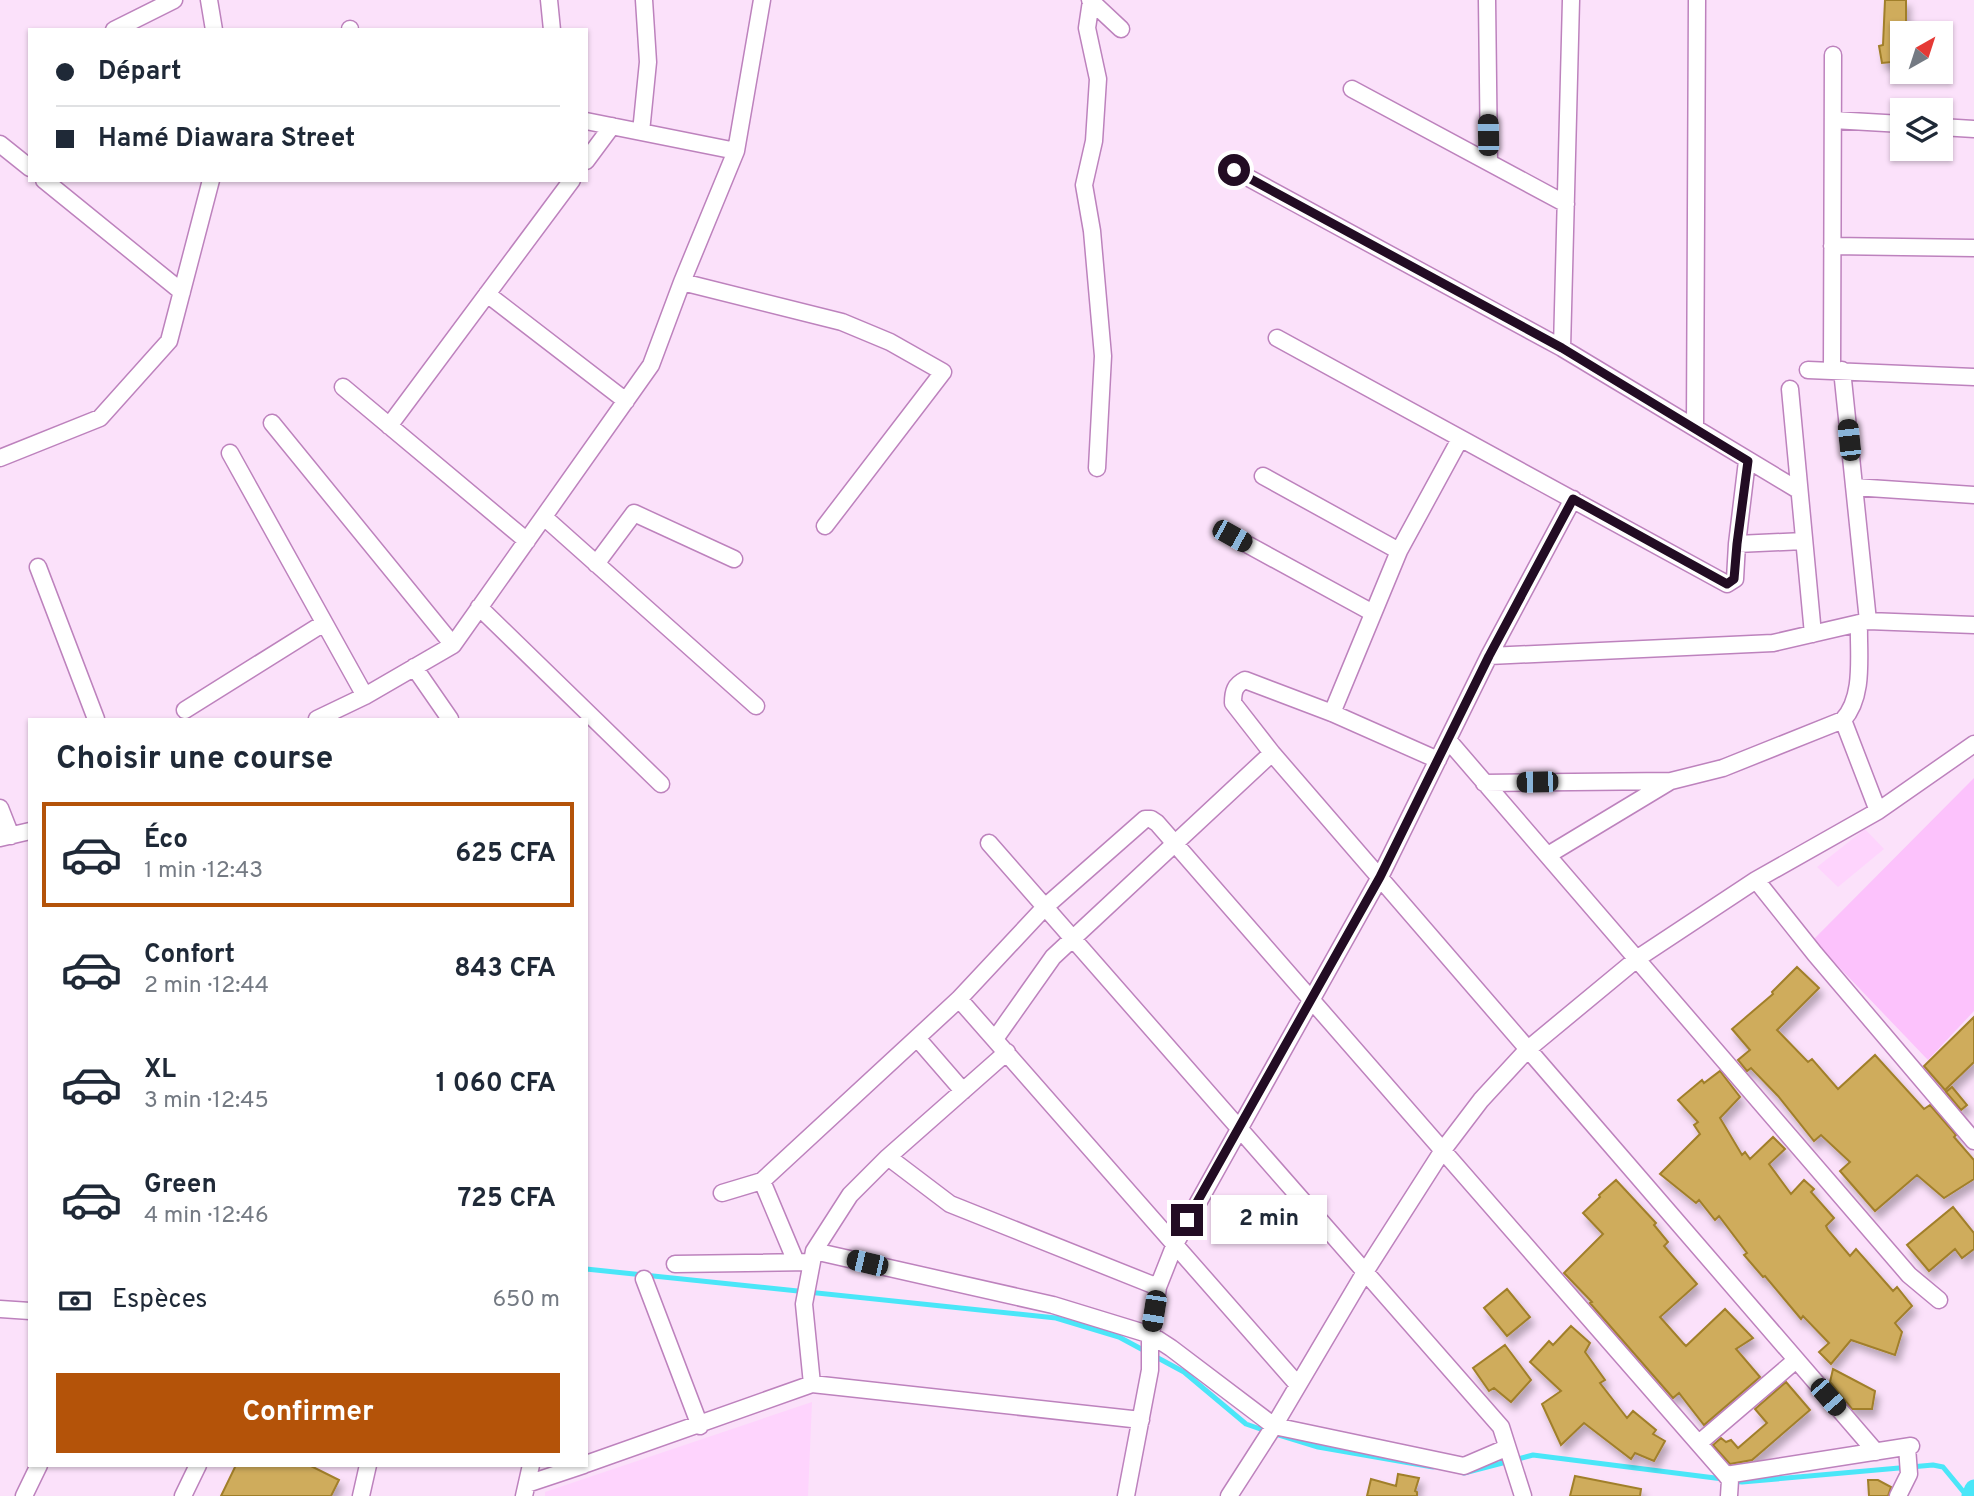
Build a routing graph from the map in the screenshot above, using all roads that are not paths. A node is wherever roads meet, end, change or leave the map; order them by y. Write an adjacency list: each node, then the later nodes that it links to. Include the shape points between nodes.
1 (174, 0): 10 (street)
2 (209, 0): 11 (street)
3 (549, 0): 12 (street)
4 (644, 0): 22 (street, via 648,62)
5 (762, 0): 24 (street)
6 (1091, 0): 13 (street); 53 (street, via 1087,28 1098,79 1094,141 1084,185 1102,356)
7 (1487, 0): 26 (street)
8 (1572, 0): 32 (street)
9 (1697, 0): 48 (street)
10 (118, 28)
11 (214, 28)
12 (552, 28)
13 (1121, 29)
14 (1833, 55): 16 (street)
15 (1352, 89): 26 (street)
16 (1833, 120): 18 (street); 33 (street)
17 (588, 121): 19 (street)
18 (1890, 123)
19 (612, 126): 22 (street); 25 (street)
20 (1953, 128): 21 (street)
21 (1974, 129)
22 (641, 132): 24 (street)
23 (0, 144): 27 (street)
24 (736, 151): 35 (street)
25 (588, 158)
26 (1489, 162): 32 (street)
27 (28, 166)
28 (1234, 170): 39 (street)
29 (46, 182): 36 (street)
30 (210, 182): 36 (street)
31 (571, 182): 37 (street)
32 (1566, 204): 39 (street)
33 (1832, 246): 34 (street); 41 (street)
34 (1974, 248)
35 (682, 282): 45 (street, via 651,365); 60 (street, via 842,322 943,372)
36 (182, 292): 51 (street, via 169,341 100,418)
37 (487, 294): 45 (street); 47 (street)
38 (1277, 338): 49 (street)
39 (1562, 348): 48 (street)
40 (1808, 370): 41 (street)
41 (1837, 370): 42 (street); 55 (street)
42 (1974, 377)
43 (343, 387): 47 (street)
44 (1790, 389): 56 (street)
45 (626, 401): 59 (street)
46 (272, 423): 75 (street)
47 (389, 426): 62 (street)
48 (1695, 427): 52 (street)
49 (1460, 439): 58 (street); 65 (street)
50 (230, 453): 72 (street)
51 (0, 458)
52 (1748, 461): 56 (street); 64 (street)
53 (1097, 468)
54 (1263, 476): 65 (street)
55 (1854, 487): 57 (street); 71 (street)
56 (1798, 490): 63 (street)
57 (1974, 495)
58 (1573, 499): 64 (street, via 1727,584 1734,579); 76 (street)
59 (544, 517): 62 (street); 67 (street)
60 (825, 526)
61 (1232, 536): 70 (street)
62 (527, 541): 69 (street)
63 (1804, 541): 64 (street); 74 (street)
64 (1737, 544)
65 (1399, 551): 70 (street)
66 (734, 559): 67 (street, via 634,513)
67 (596, 564): 79 (street)
68 (38, 567): 82 (street)
69 (479, 607): 75 (street); 92 (street)
70 (1373, 613): 81 (street)
71 (1863, 622): 73 (street); 74 (street); 85 (street, via 1857,696)
72 (324, 623): 78 (street); 80 (street)
73 (1974, 625)
74 (1813, 634): 76 (street, via 1773,643)
75 (453, 645): 77 (street)
76 (1489, 656): 86 (street)
77 (414, 667): 78 (street); 84 (street)
78 (365, 696): 83 (street)
79 (756, 706)
80 (185, 710)
81 (1332, 713): 88 (street, via 1245,680 1237,684 1233,702); 89 (street)
82 (96, 718)
83 (319, 718)
84 (449, 718)
85 (1843, 720): 90 (street, via 1723,768); 94 (street)
86 (1448, 740): 89 (street); 91 (street)
87 (1974, 744): 94 (street)
88 (1272, 753): 98 (street); 100 (street)
89 (1438, 760): 100 (street)
90 (1671, 780): 91 (street); 99 (street)
91 (1483, 783): 99 (street)
92 (661, 784)
93 (0, 808): 96 (street)
94 (1878, 811): 101 (street)
95 (28, 832): 96 (street)
96 (6, 837)
97 (989, 843): 102 (street)
98 (1175, 843): 102 (street, via 1157,823 1145,819); 103 (street); 106 (street)
99 (1548, 855): 104 (street)
100 (1380, 877): 106 (street); 109 (street)
101 (1756, 880): 104 (street); 113 (street)
102 (1045, 908): 103 (street); 105 (street)
103 (1072, 938): 108 (street, via 1053,957); 112 (street)
104 (1638, 958): 109 (street); 124 (street, via 1909,1275)
105 (959, 999): 107 (street); 108 (street)
106 (1311, 999): 112 (street); 114 (street)
107 (917, 1038): 111 (street); 116 (street)
108 (995, 1039): 110 (street)
109 (1528, 1049): 114 (street); 128 (street)
110 (1007, 1052): 111 (street); 118 (street)
111 (963, 1091): 115 (street)
112 (1238, 1127): 118 (street); 121 (street)
113 (1974, 1141)
114 (1443, 1150): 121 (street); 134 (street)
115 (888, 1157): 119 (street, via 850,1195); 123 (street, via 950,1204)
116 (762, 1181): 117 (street); 119 (street)
117 (722, 1193)
118 (1175, 1244): 123 (street); 130 (street)
119 (807, 1258): 120 (street); 127 (street, via 1053,1305); 129 (street, via 804,1304)
120 (675, 1264)
121 (1365, 1272): 130 (street); 136 (street, via 1500,1427)
122 (643, 1279): 132 (street)
123 (1158, 1287): 127 (street)
124 (1939, 1300)
125 (0, 1309): 126 (street)
126 (28, 1311)
127 (1150, 1339): 131 (street); 133 (street, via 1171,1348)
128 (1796, 1360): 134 (street); 135 (street)
129 (812, 1384): 131 (street); 132 (street)
130 (1298, 1385): 133 (street)
131 (1141, 1420): 148 (street)
132 (700, 1426): 137 (street)
133 (1270, 1433): 136 (street, via 1464,1466); 149 (street)
134 (1699, 1443): 143 (street)
135 (1876, 1452): 143 (street); 151 (street, via 1909,1457)
136 (1509, 1457): 150 (street)
137 (588, 1463)
138 (38, 1467): 145 (street)
139 (197, 1467): 146 (street)
140 (368, 1467): 147 (street)
141 (531, 1467): 144 (street)
142 (578, 1467): 144 (street)
143 (1729, 1485)
144 (525, 1490)
145 (24, 1496)
146 (183, 1496)
147 (361, 1496)
148 (1126, 1496)
149 (1229, 1496)
150 (1523, 1496)
151 (1898, 1496)

